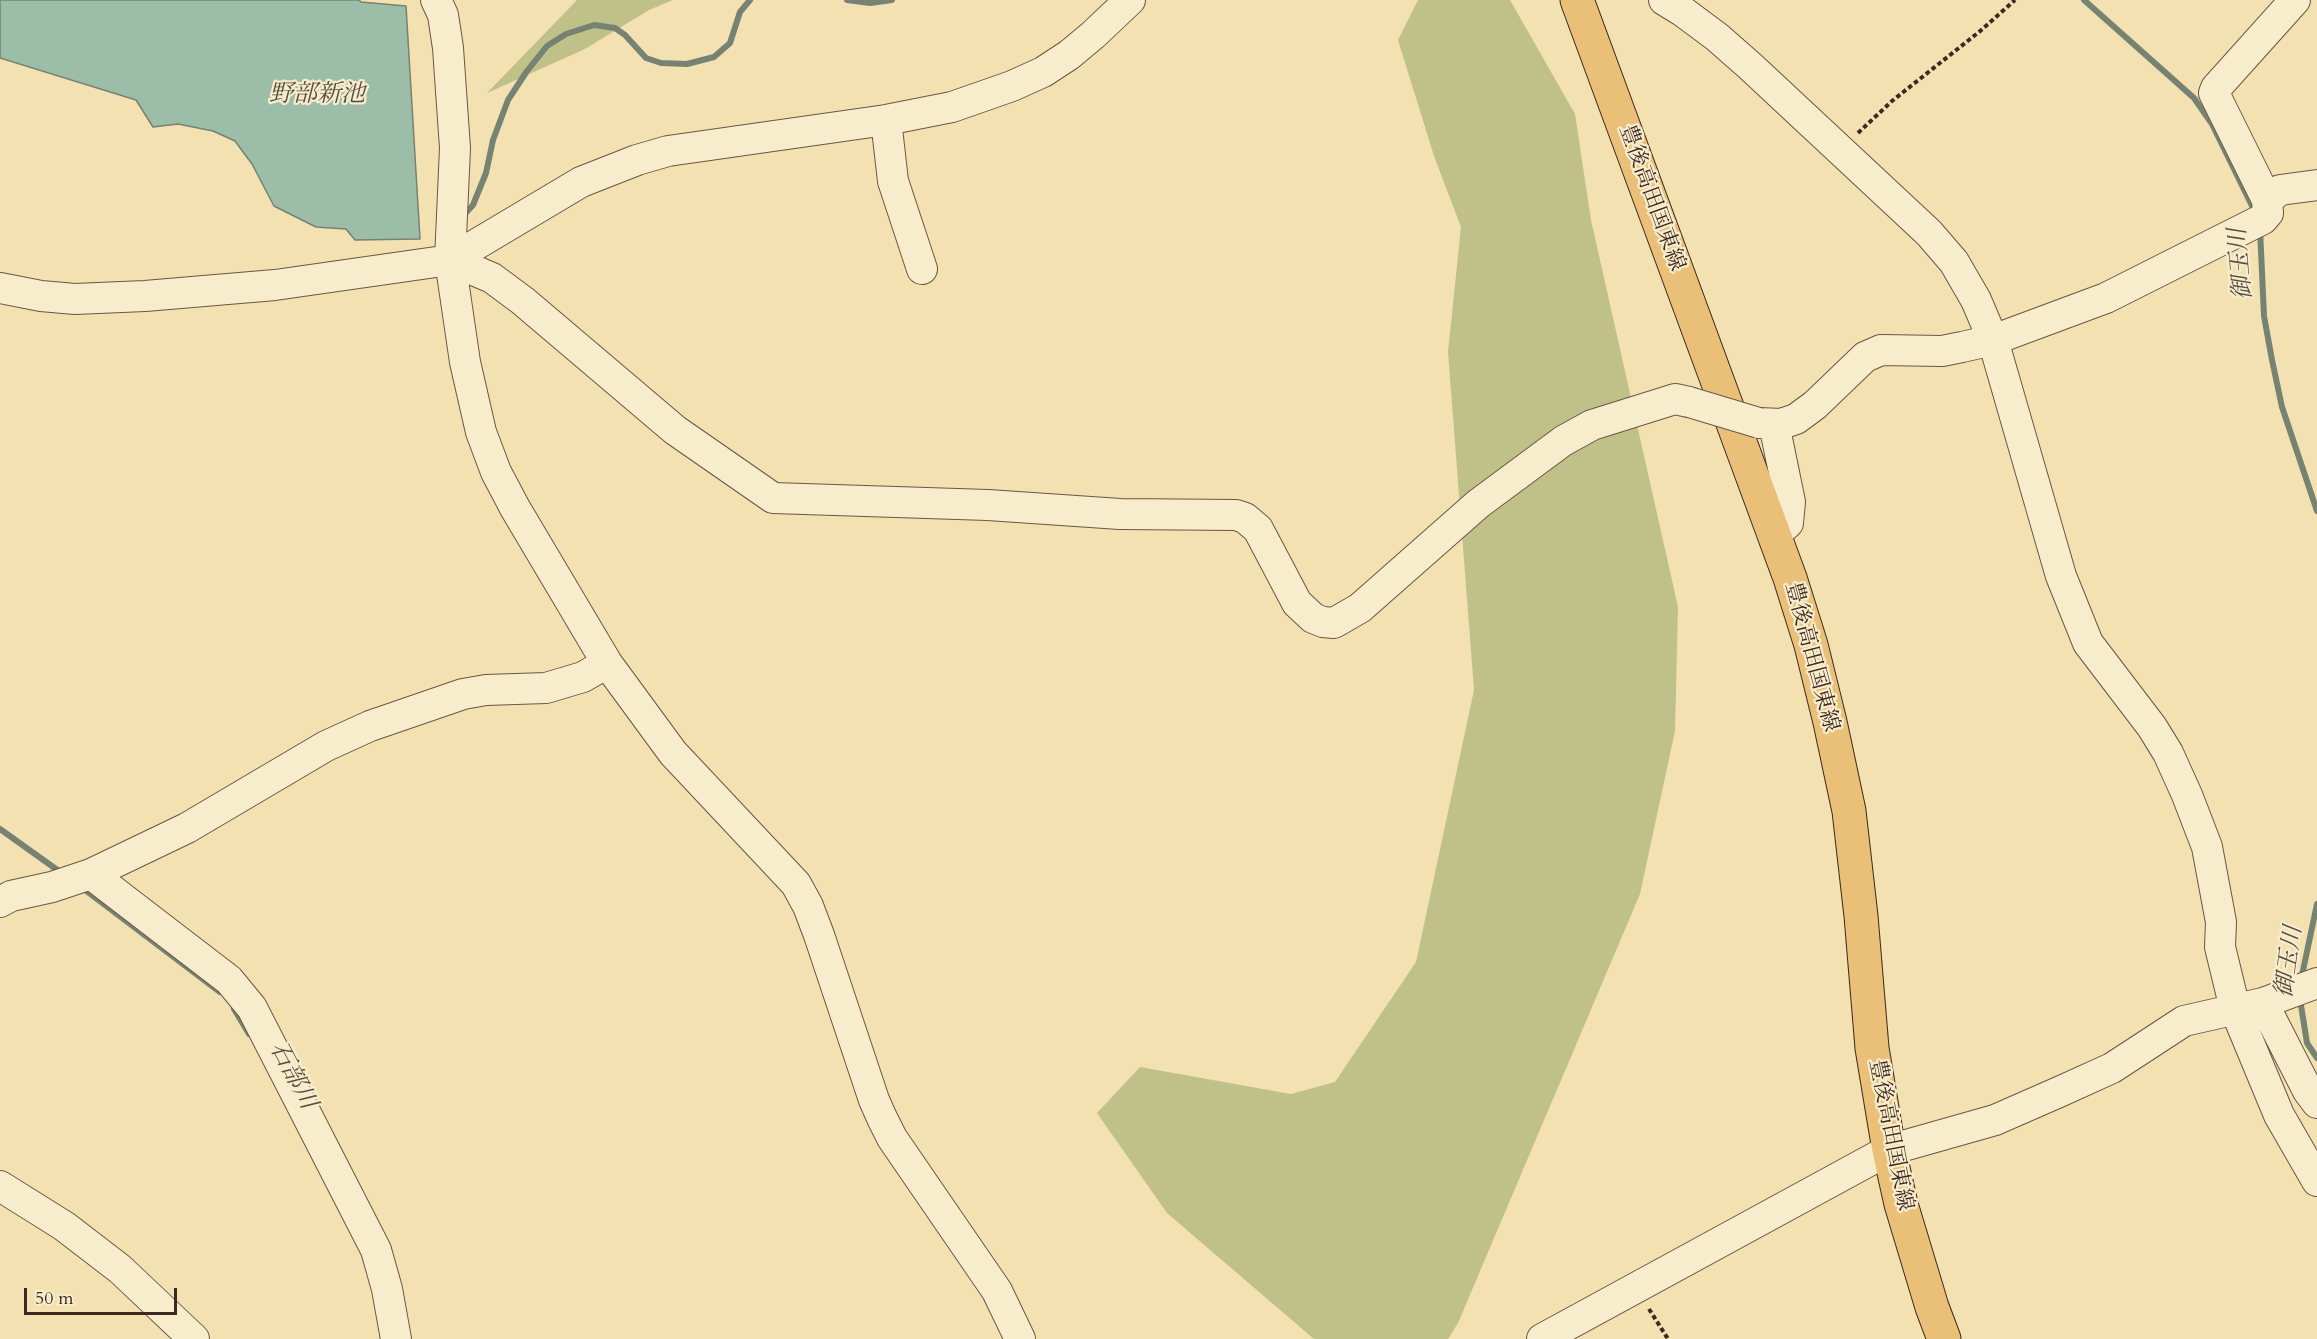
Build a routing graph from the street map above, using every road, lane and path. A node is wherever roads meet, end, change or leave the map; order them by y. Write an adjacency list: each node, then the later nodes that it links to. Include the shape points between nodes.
1 (436, 0): 11 (street, via 448,48 455,148)
2 (1130, 0): 7 (street, via 1069,55 1033,77 952,107)
3 (1577, 0): 16 (main road, 豊後高田国東線)
4 (1664, 0): 8 (street, via 1717,37)
5 (2014, 0): 8 (path, via 1892,101)
6 (2295, 0): 10 (street, via 2214,93)
7 (886, 120): 11 (street, via 668,152 638,160 581,182); 12 (street, via 893,181)
8 (1840, 150): 14 (street, via 1929,233 1954,262)
9 (2317, 185): 10 (street, via 2280,190)
10 (2261, 214): 14 (street, via 2130,288)
11 (450, 260): 13 (street, via 275,285 145,296 75,298); 15 (street, bridge, via 492,278 675,430 773,498 1120,514 1236,515 1258,529 1297,603 1323,622 1335,623 1360,608 1478,504 1563,441 1592,425 1675,399); 17 (street, via 465,362 481,432 496,472)
12 (922, 269)
13 (4, 291)
14 (1993, 340): 15 (street, via 1942,351 1881,350 1865,357 1805,414 1789,422); 20 (street, via 2061,576 2088,644 2152,727 2187,795 2206,847 2221,922 2220,947)
15 (1766, 423): 16 (street, via 1790,502 1788,524)
16 (1774, 535): 22 (main road, 豊後高田国東線, via 1811,645 1849,811 1872,1048)
17 (607, 663): 18 (street, via 583,677 546,688 463,694 370,726 326,746 187,828); 28 (street, via 683,766 796,884 819,935 882,1119 997,1291)
18 (91, 874): 19 (street); 27 (street, via 229,980 252,1008 376,1250)
19 (0, 902)
20 (2283, 995): 21 (street, via 2308,1091); 22 (street, via 2184,1021 2112,1068 1995,1120); 23 (street, via 2280,1115)
21 (2317, 1103)
22 (1889, 1150): 25 (street); 31 (main road, 豊後高田国東線, via 1908,1227)
23 (2317, 1180)
24 (0, 1186): 26 (street, via 64,1226 120,1269)
25 (1637, 1288): 29 (street); 30 (path)
26 (194, 1339)
27 (396, 1339)
28 (1020, 1339)
29 (1542, 1339)
30 (1668, 1339)
31 (1944, 1339)

